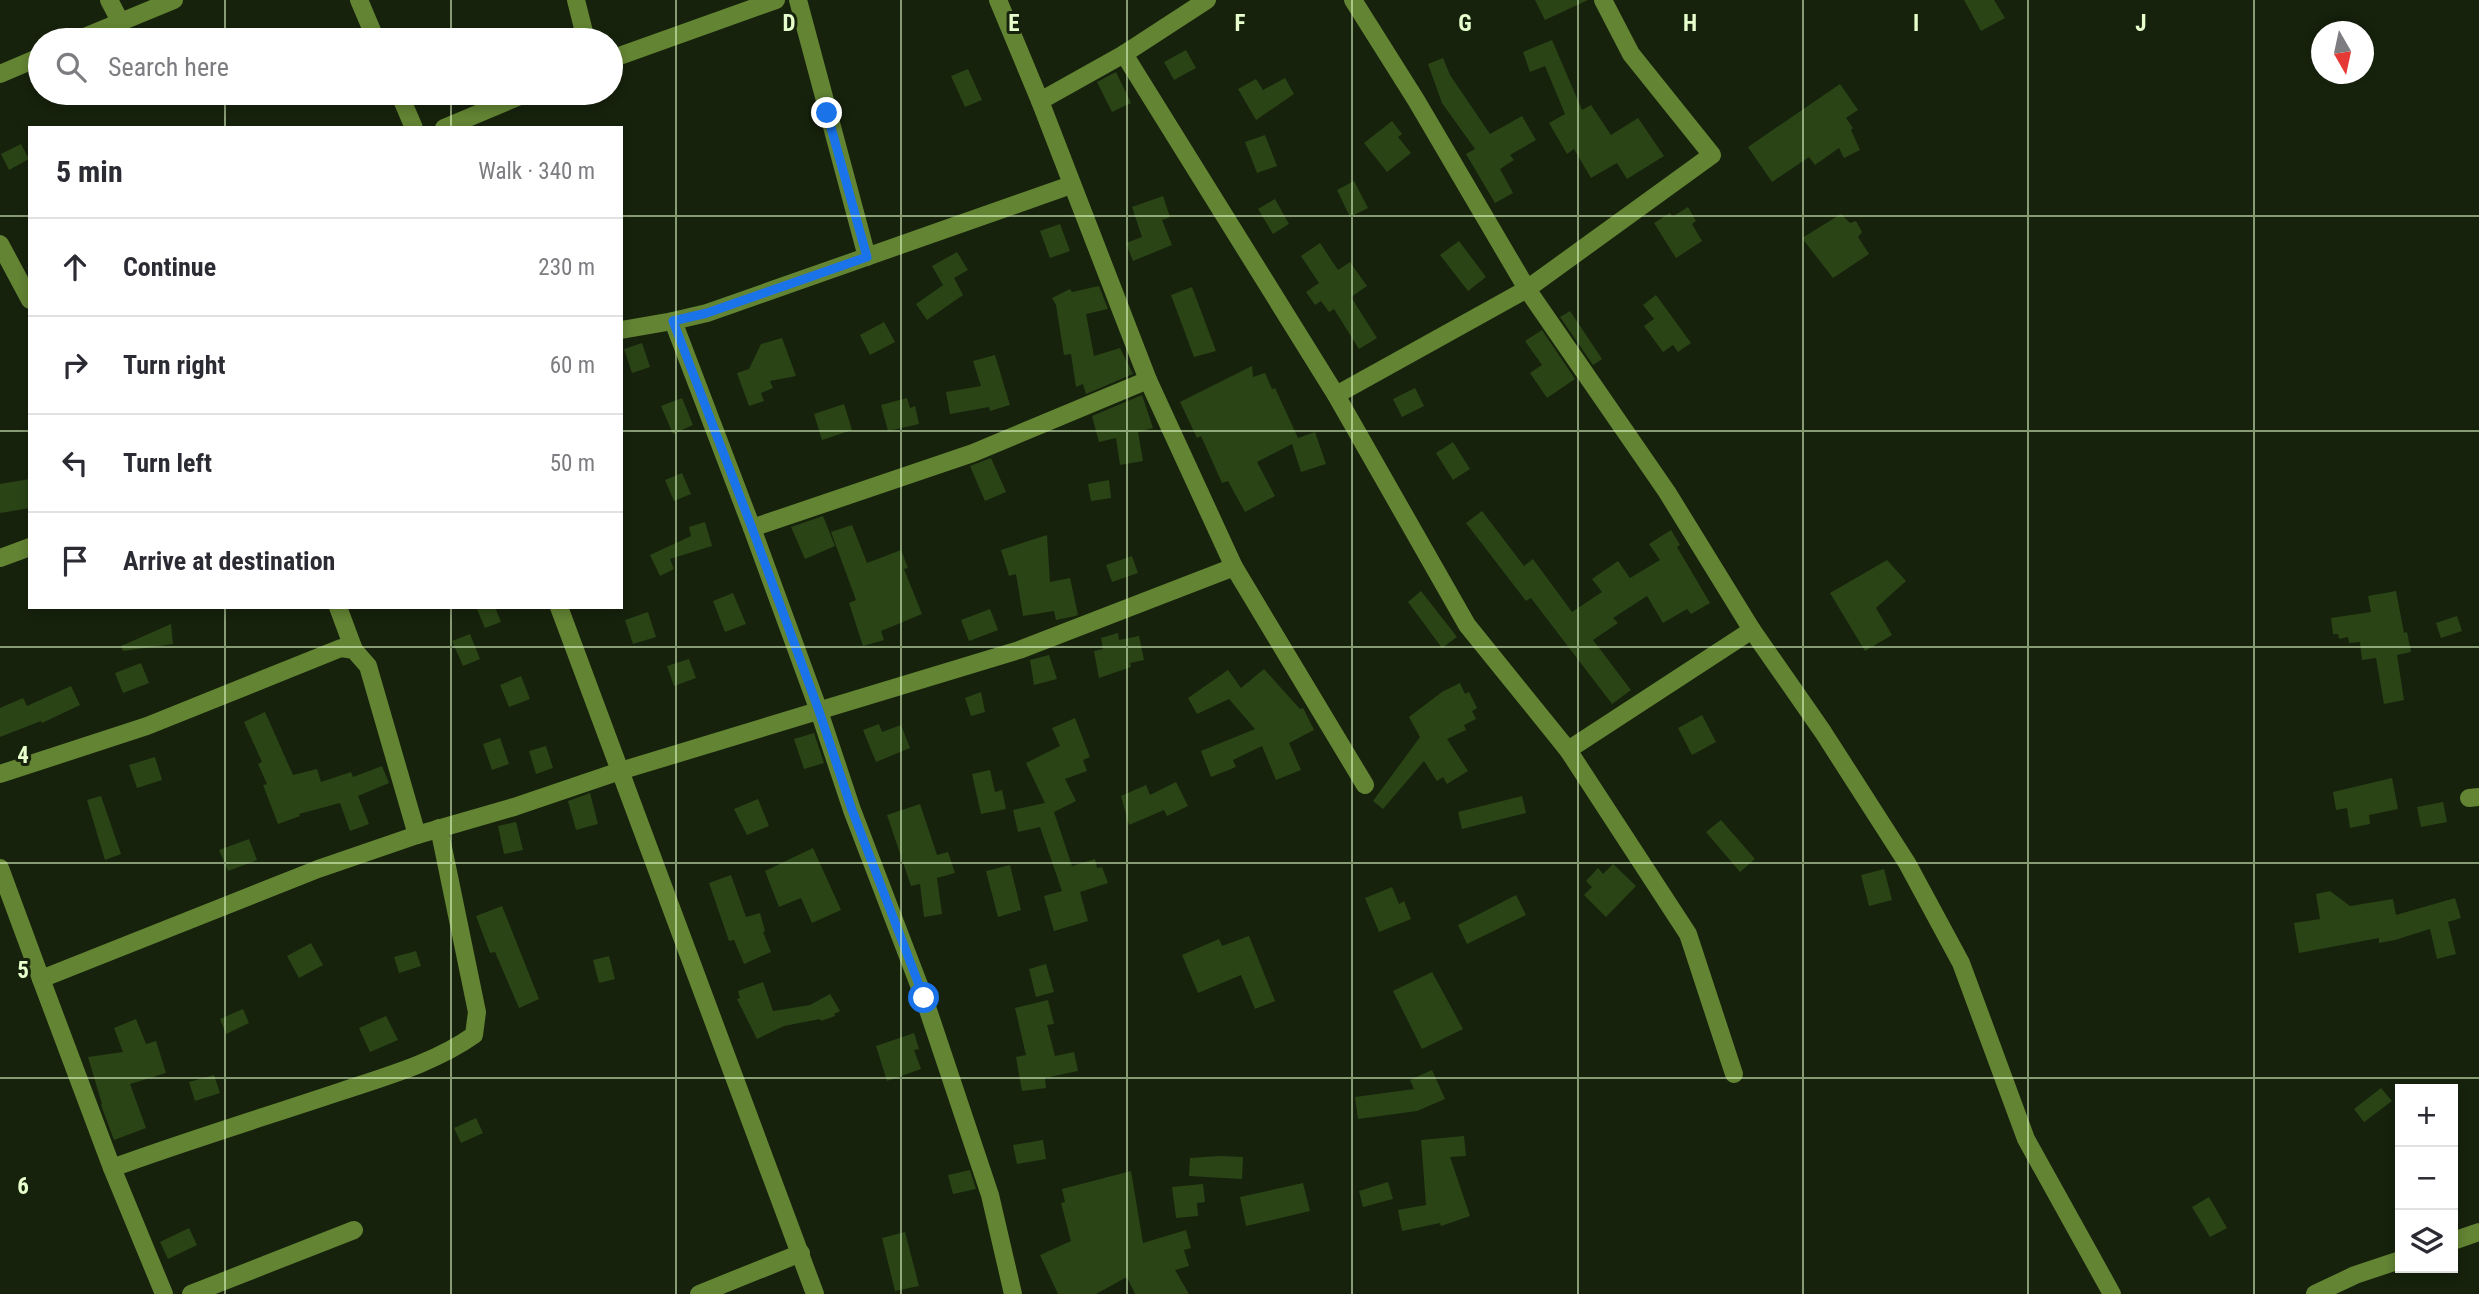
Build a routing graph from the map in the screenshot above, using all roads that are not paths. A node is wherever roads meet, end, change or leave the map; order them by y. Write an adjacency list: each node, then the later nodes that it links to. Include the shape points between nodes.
1 (109, 0): 11 (street)
2 (174, 0): 11 (street)
3 (359, 0): 13 (street)
4 (576, 0): 14 (street)
5 (776, 0): 16 (street)
6 (798, 0): 26 (street)
7 (998, 0): 19 (street)
8 (1207, 0): 15 (street)
9 (1353, 0): 27 (street)
10 (1603, 0): 27 (street, via 1632,54 1712,155)
11 (120, 21): 12 (street)
12 (104, 28)
13 (371, 28)
14 (583, 28)
15 (1124, 54): 19 (street); 32 (street)
16 (623, 55)
17 (28, 62): 18 (street)
18 (0, 74)
19 (1040, 101): 24 (street)
20 (404, 105): 22 (street)
21 (498, 105): 23 (street)
22 (413, 126)
23 (448, 126)
24 (1071, 185): 26 (street); 31 (street)
25 (0, 244): 28 (street)
26 (867, 257): 29 (street)
27 (1527, 289): 32 (street); 39 (street, via 1667,492)
28 (28, 296)
29 (673, 321): 30 (street); 33 (street)
30 (623, 330)
31 (1148, 380): 33 (street, via 973,453); 36 (street)
32 (1336, 395): 42 (street, via 1467,625)
33 (752, 528): 41 (street)
34 (28, 548): 35 (street)
35 (0, 558)
36 (1234, 567): 41 (street, via 1019,650); 45 (street)
37 (339, 609): 40 (street)
38 (560, 609): 43 (street)
39 (1752, 630): 42 (street); 62 (street, via 1823,732 1961,963 2026,1139)
40 (354, 650): 44 (street, via 341,648 147,726); 47 (street, via 368,666)
41 (819, 711): 43 (street); 61 (street, via 990,1195)
42 (1568, 750): 50 (street, via 1688,934)
43 (620, 771): 46 (street); 55 (street)
44 (0, 774)
45 (1365, 785)
46 (439, 828): 47 (street); 51 (street, via 477,1012 474,1035 408,1068)
47 (417, 835): 49 (street, via 318,869)
48 (0, 868): 49 (street)
49 (41, 979): 51 (street)
50 (1734, 1074)
51 (112, 1168): 57 (street)
52 (354, 1230): 58 (street)
53 (2479, 1232): 54 (street)
54 (2458, 1239)
55 (801, 1253): 59 (street); 60 (street)
56 (2395, 1261): 63 (street)
57 (164, 1294)
58 (191, 1294)
59 (699, 1294)
60 (815, 1294)
61 (1013, 1294)
62 (2112, 1294)
63 (2315, 1294)

